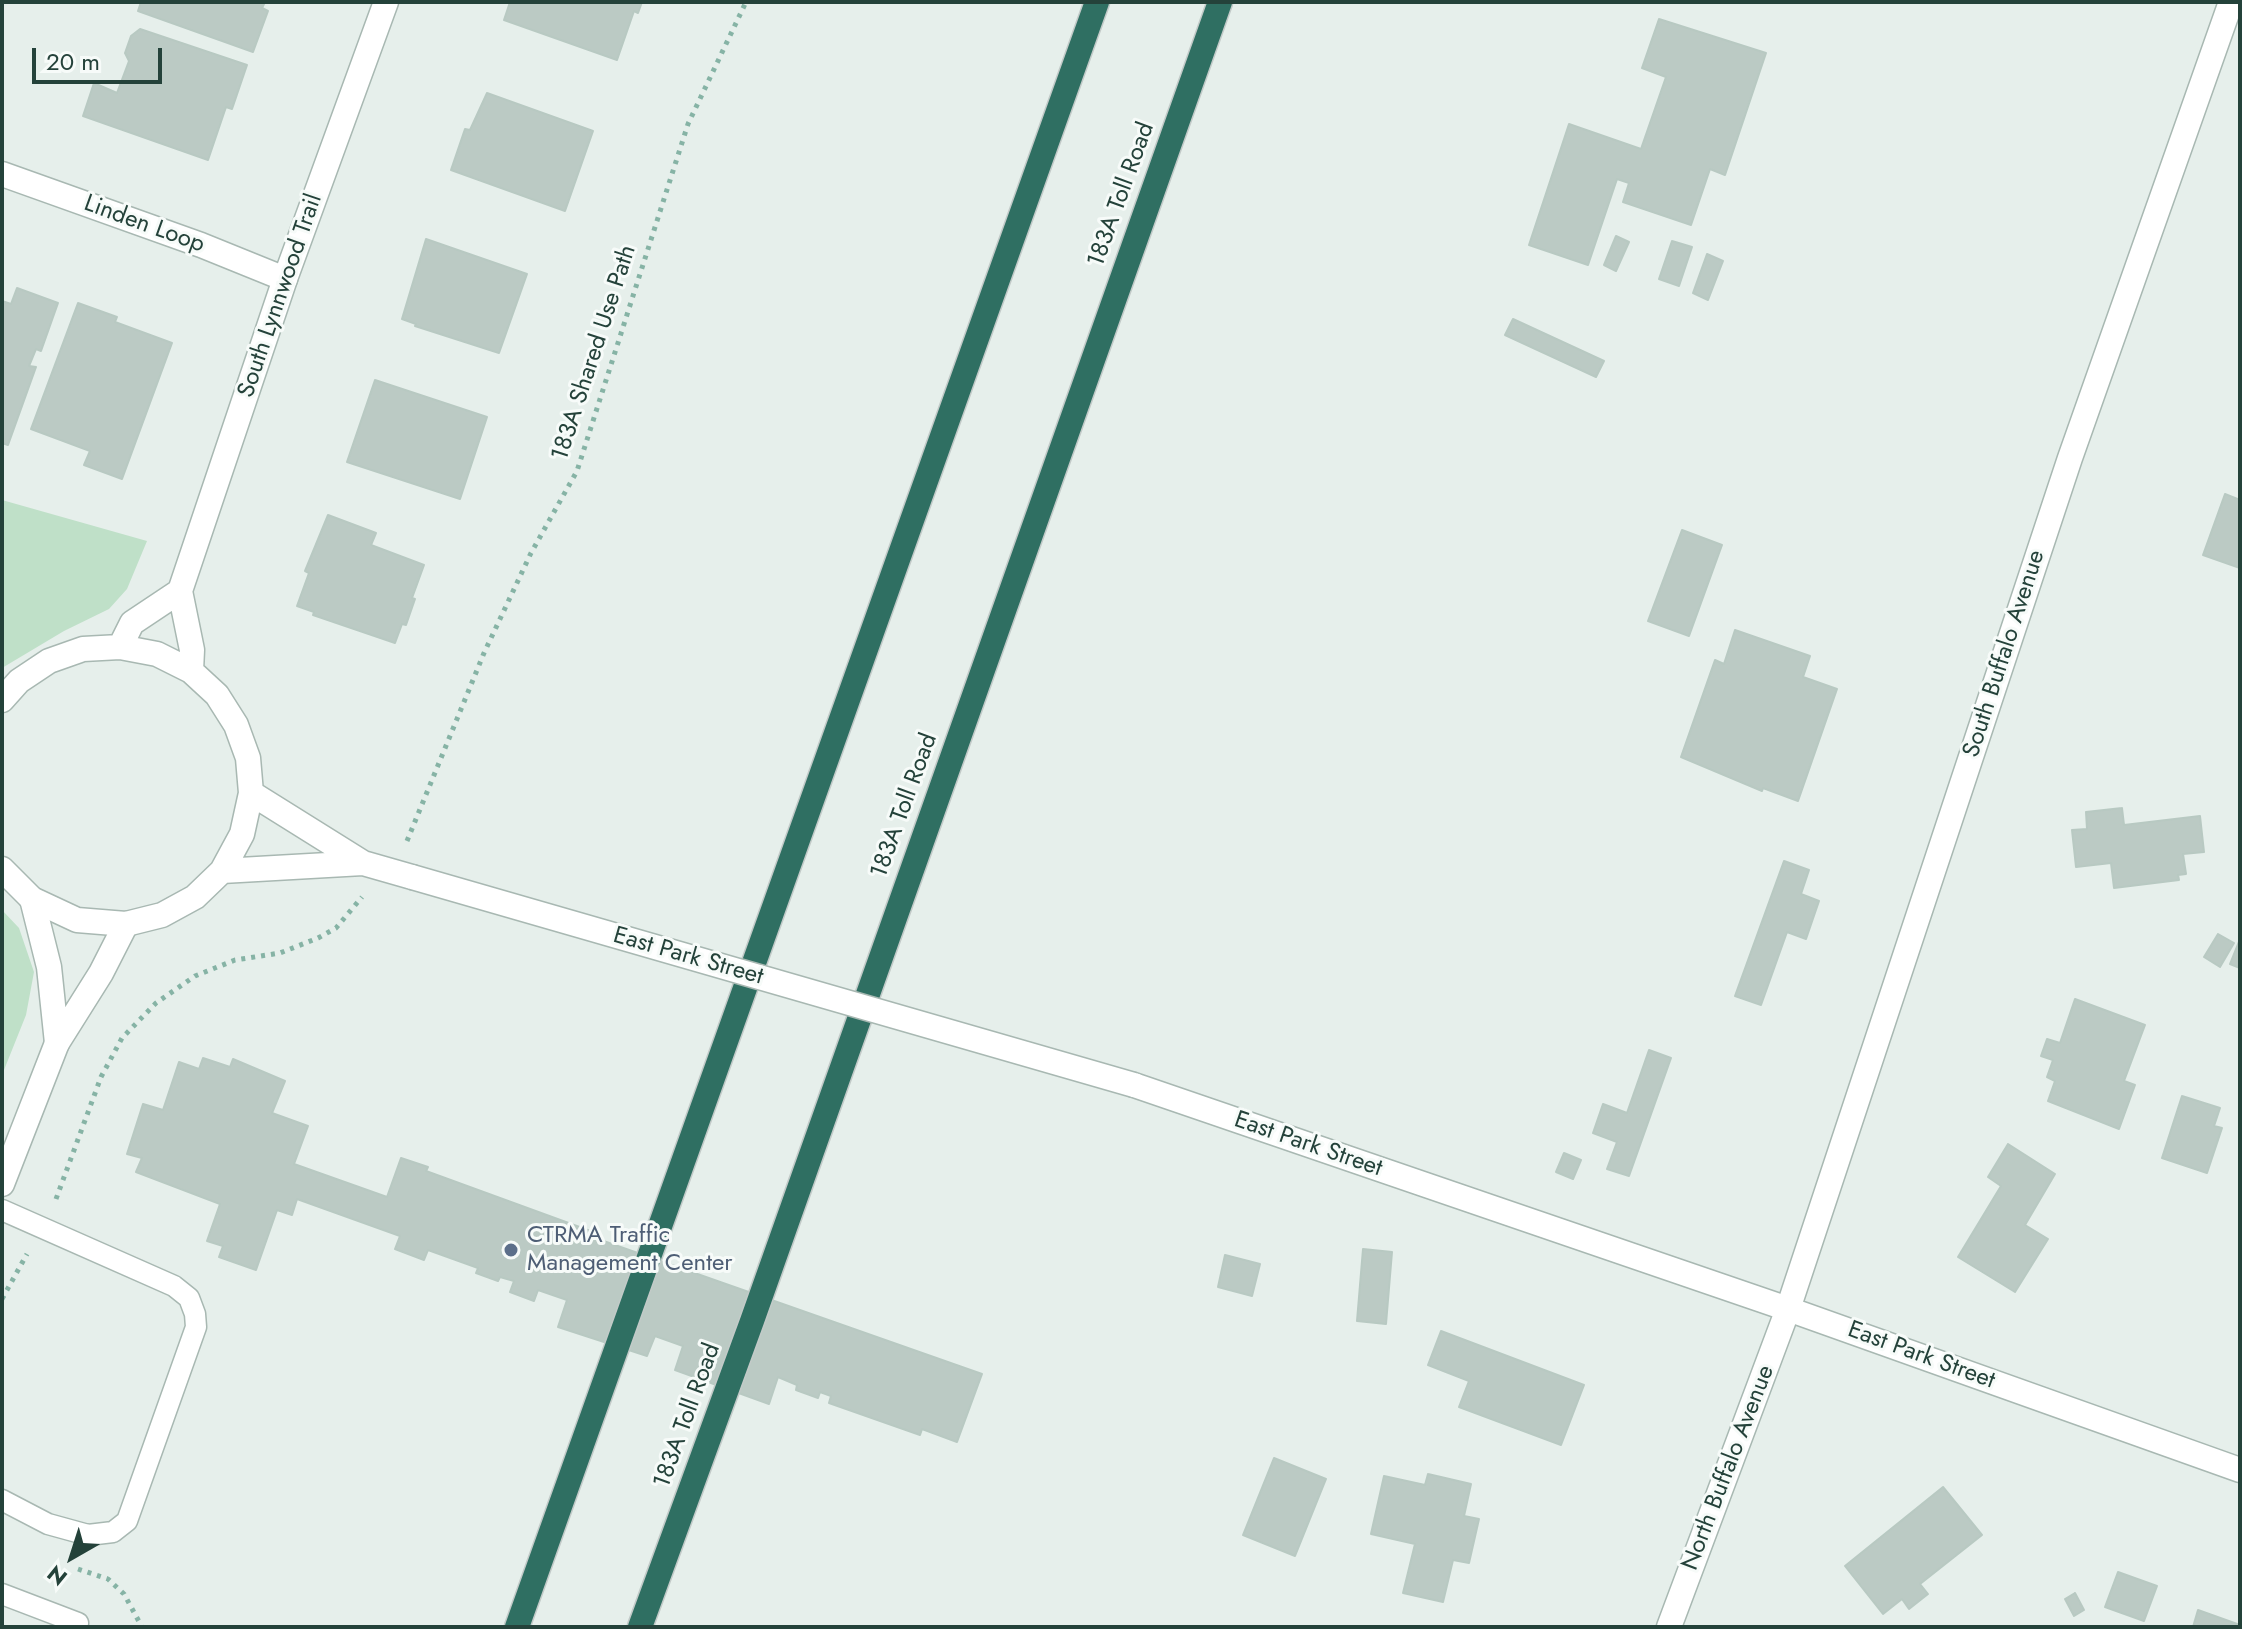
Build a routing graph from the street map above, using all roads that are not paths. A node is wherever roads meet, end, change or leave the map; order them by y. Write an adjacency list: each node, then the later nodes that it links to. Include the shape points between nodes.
1 (386, 2): 6 (street, South Lynnwood Trail)
2 (1097, 2): 25 (highway)
3 (1220, 2): 26 (highway, 183A Toll Road)
4 (2231, 2): 20 (street, South Buffalo Avenue, via 2070,458)
5 (2, 174): 6 (street, Linden Loop)
6 (285, 279): 7 (street, South Lynnwood Trail)
7 (180, 591): 8 (street, via 132,623); 9 (street)
8 (120, 647): 9 (street, via 157,654); 10 (street, via 83,649 49,661)
9 (191, 671): 11 (street, via 217,695 236,725 248,758)
10 (2, 700)
11 (251, 793): 12 (street, East Park Street); 14 (street, via 242,834)
12 (363, 863): 14 (street, East Park Street); 20 (street, East Park Street, bridge, via 1134,1085)
13 (2, 869): 15 (street)
14 (222, 871): 16 (street, via 195,897 162,915)
15 (32, 899): 16 (street, via 77,920); 17 (street, via 49,967)
16 (126, 924): 17 (street)
17 (57, 1043): 18 (street)
18 (2, 1183)
19 (2, 1210): 22 (lane, via 174,1286 189,1298 196,1327 127,1521 113,1532 88,1535 48,1524)
20 (1788, 1309): 21 (street, East Park Street); 27 (street, North Buffalo Avenue)
21 (2240, 1470)
22 (2, 1500)
23 (2, 1594): 24 (lane, via 78,1623)
24 (76, 1627)
25 (517, 1627)
26 (640, 1627)
27 (1669, 1627)

